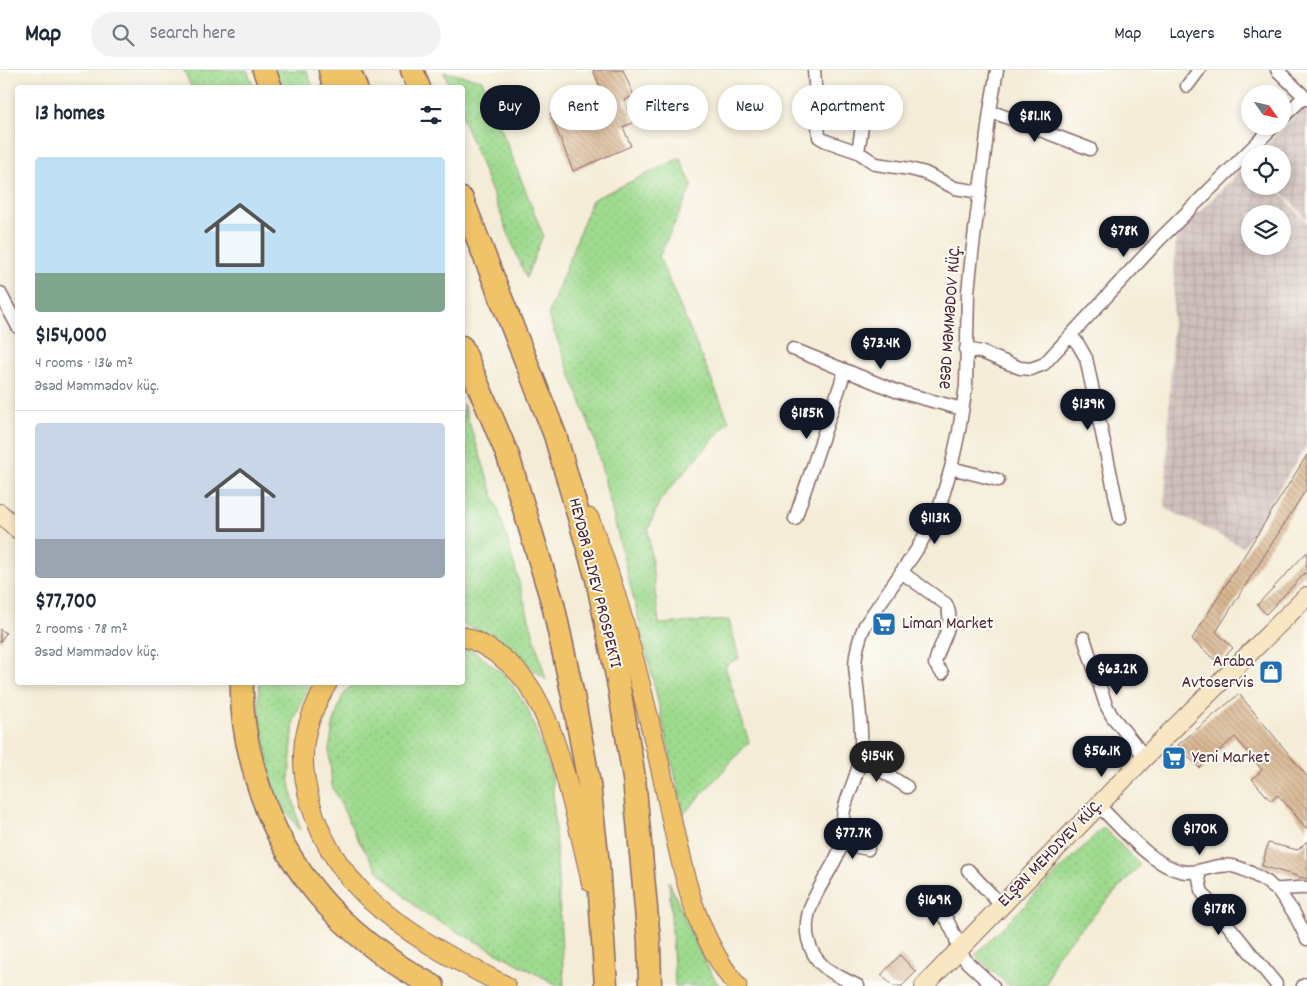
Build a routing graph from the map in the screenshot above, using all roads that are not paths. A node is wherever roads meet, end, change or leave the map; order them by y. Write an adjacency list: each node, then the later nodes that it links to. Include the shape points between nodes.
1 (264, 70): 9 (highway)
2 (330, 70): 10 (highway)
3 (349, 70): 11 (highway)
4 (412, 70): 12 (highway)
5 (814, 70): 20 (street, via 819,137)
6 (997, 70): 16 (street, ƏSƏD MƏMMƏDOV KÜÇ.)
7 (1199, 70): 13 (street)
8 (1277, 70): 14 (street)
9 (270, 85)
10 (333, 85)
11 (355, 85)
12 (418, 85)
13 (1187, 86)
14 (1306, 98): 15 (street)
15 (1291, 110)
16 (990, 111): 19 (street); 21 (street, ƏSƏD MƏMMƏDOV KÜÇ.)
17 (861, 130): 20 (street)
18 (1265, 135): 25 (street, via 1159,240)
19 (1090, 149)
20 (858, 152): 21 (street, via 876,164 925,173 955,188)
21 (980, 192): 27 (street, ƏSƏD MƏMMƏDOV KÜÇ., via 968,292)
22 (465, 206): 31 (highway, HEYDƏR ƏLIYEV PROSPEKTI)
23 (0, 293): 24 (street)
24 (15, 321)
25 (1071, 335): 27 (street, via 1044,364 1031,369); 36 (street, via 1086,358)
26 (794, 348): 29 (street)
27 (966, 349): 30 (street, ƏSƏD MƏMMƏDOV KÜÇ.)
28 (465, 354): 60 (highway, via 508,456 553,604 589,784)
29 (845, 371): 30 (street, via 896,391); 35 (street)
30 (962, 409): 32 (street, ƏSƏD MƏMMƏDOV KÜÇ.)
31 (555, 435): 67 (highway, HEYDƏR ƏLIYEV PROSPEKTI, via 597,579 618,681 634,778); 68 (main road, via 595,534 623,618 691,898 710,944)
32 (951, 468): 33 (street); 38 (street, ƏSƏD MƏMMƏDOV KÜÇ., via 938,512)
33 (998, 480)
34 (0, 513): 37 (street)
35 (795, 518)
36 (1120, 518)
37 (15, 527)
38 (901, 572): 42 (street, via 946,604 950,612 935,664); 47 (street, ƏSƏD MƏMMƏDOV KÜÇ., via 864,625 858,645)
39 (1307, 596): 48 (street, ELŞƏN MEHDIYEV KÜÇ.)
40 (465, 637): 60 (main road, via 486,646 518,672 545,717 581,834)
41 (1084, 638): 48 (street, via 1106,705)
42 (942, 673)
43 (238, 685): 46 (street)
44 (242, 685): 46 (highway)
45 (326, 685): 62 (main road, via 307,725 303,754 306,788 314,818 332,856 377,908 423,941)
46 (243, 715): 65 (highway, via 256,779 279,838 297,867 356,933 382,954)
47 (860, 757): 49 (street); 51 (street, ƏSƏD MƏMMƏDOV KÜÇ., via 843,812)
48 (1145, 757): 50 (street, ELŞƏN MEHDIYEV KÜÇ.)
49 (907, 787)
50 (1099, 806): 54 (street, via 1156,859 1177,871); 58 (street, ELŞƏN MEHDIYEV KÜÇ.)
51 (842, 844): 52 (street); 69 (street, ƏSƏD MƏMMƏDOV KÜÇ., via 809,912 808,938 821,965)
52 (868, 849)
53 (968, 870): 58 (street)
54 (1198, 871): 56 (street, via 1221,865 1232,866); 63 (street, via 1201,890 1206,898)
55 (1307, 888): 56 (street)
56 (1277, 889): 59 (street)
57 (924, 896): 61 (street, via 947,920)
58 (1001, 905): 61 (street, ELŞƏN MEHDIYEV KÜÇ.)
59 (1307, 939)
60 (603, 944): 66 (highway)
61 (959, 950): 70 (street, ELŞƏN MEHDIYEV KÜÇ.); 71 (street)
62 (503, 984)
63 (1276, 984)
64 (1307, 984): 72 (street)
65 (433, 986)
66 (606, 986)
67 (650, 986)
68 (737, 986)
69 (858, 986)
70 (924, 986)
71 (993, 986)
72 (1303, 986)

